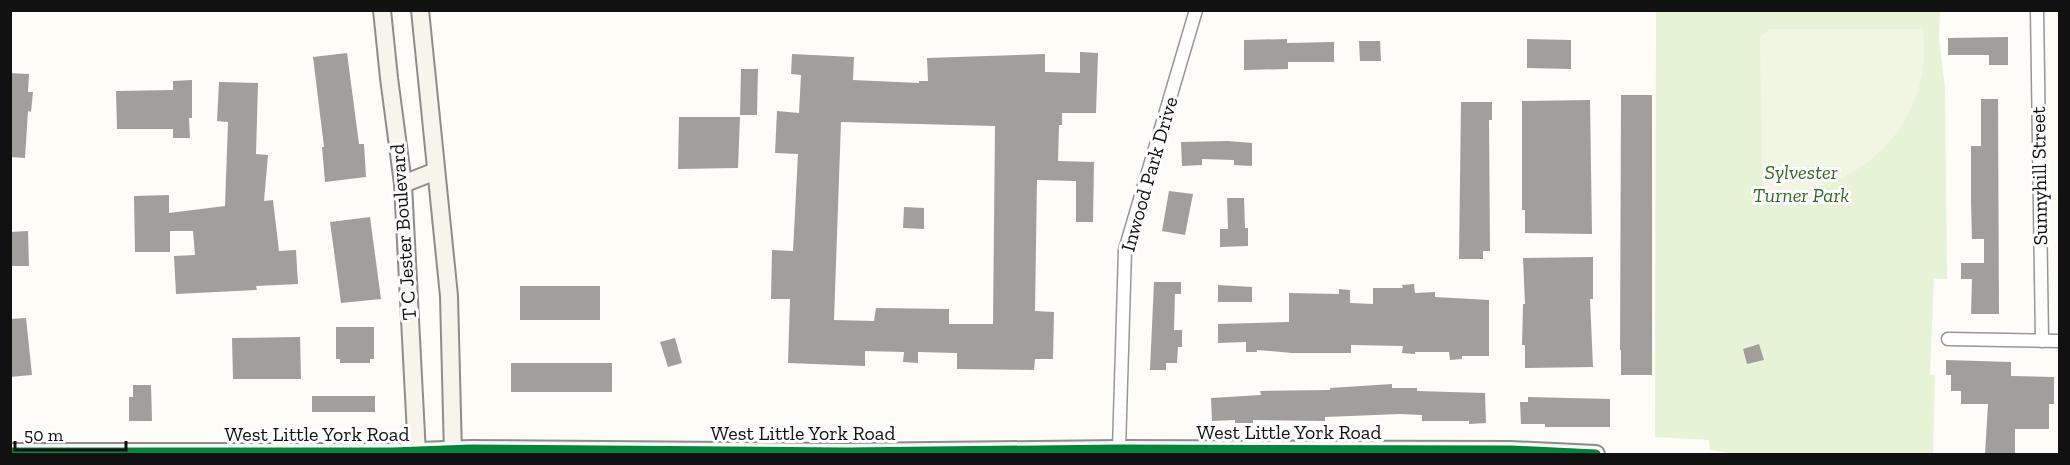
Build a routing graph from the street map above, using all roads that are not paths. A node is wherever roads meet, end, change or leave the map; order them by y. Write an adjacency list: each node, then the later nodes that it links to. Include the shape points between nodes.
1 (382, 10): 6 (street, T C Jester Boulevard)
2 (420, 10): 5 (street, T C Jester Boulevard)
3 (1196, 10): 10 (street, Inwood Park Drive, via 1125,250)
4 (2037, 10): 8 (street, Sunnyhill Street)
5 (436, 171): 6 (street); 12 (street, T C Jester Boulevard, via 449,296)
6 (403, 184): 13 (street, T C Jester Boulevard)
7 (1948, 339): 8 (street)
8 (2042, 341): 9 (street)
9 (2060, 341)
10 (1119, 449): 12 (street, West Little York Road); 14 (street, West Little York Road, via 1512,450)
11 (10, 452): 13 (street, West Little York Road)
12 (453, 452): 13 (street, West Little York Road)
13 (417, 453)
14 (1596, 454)

